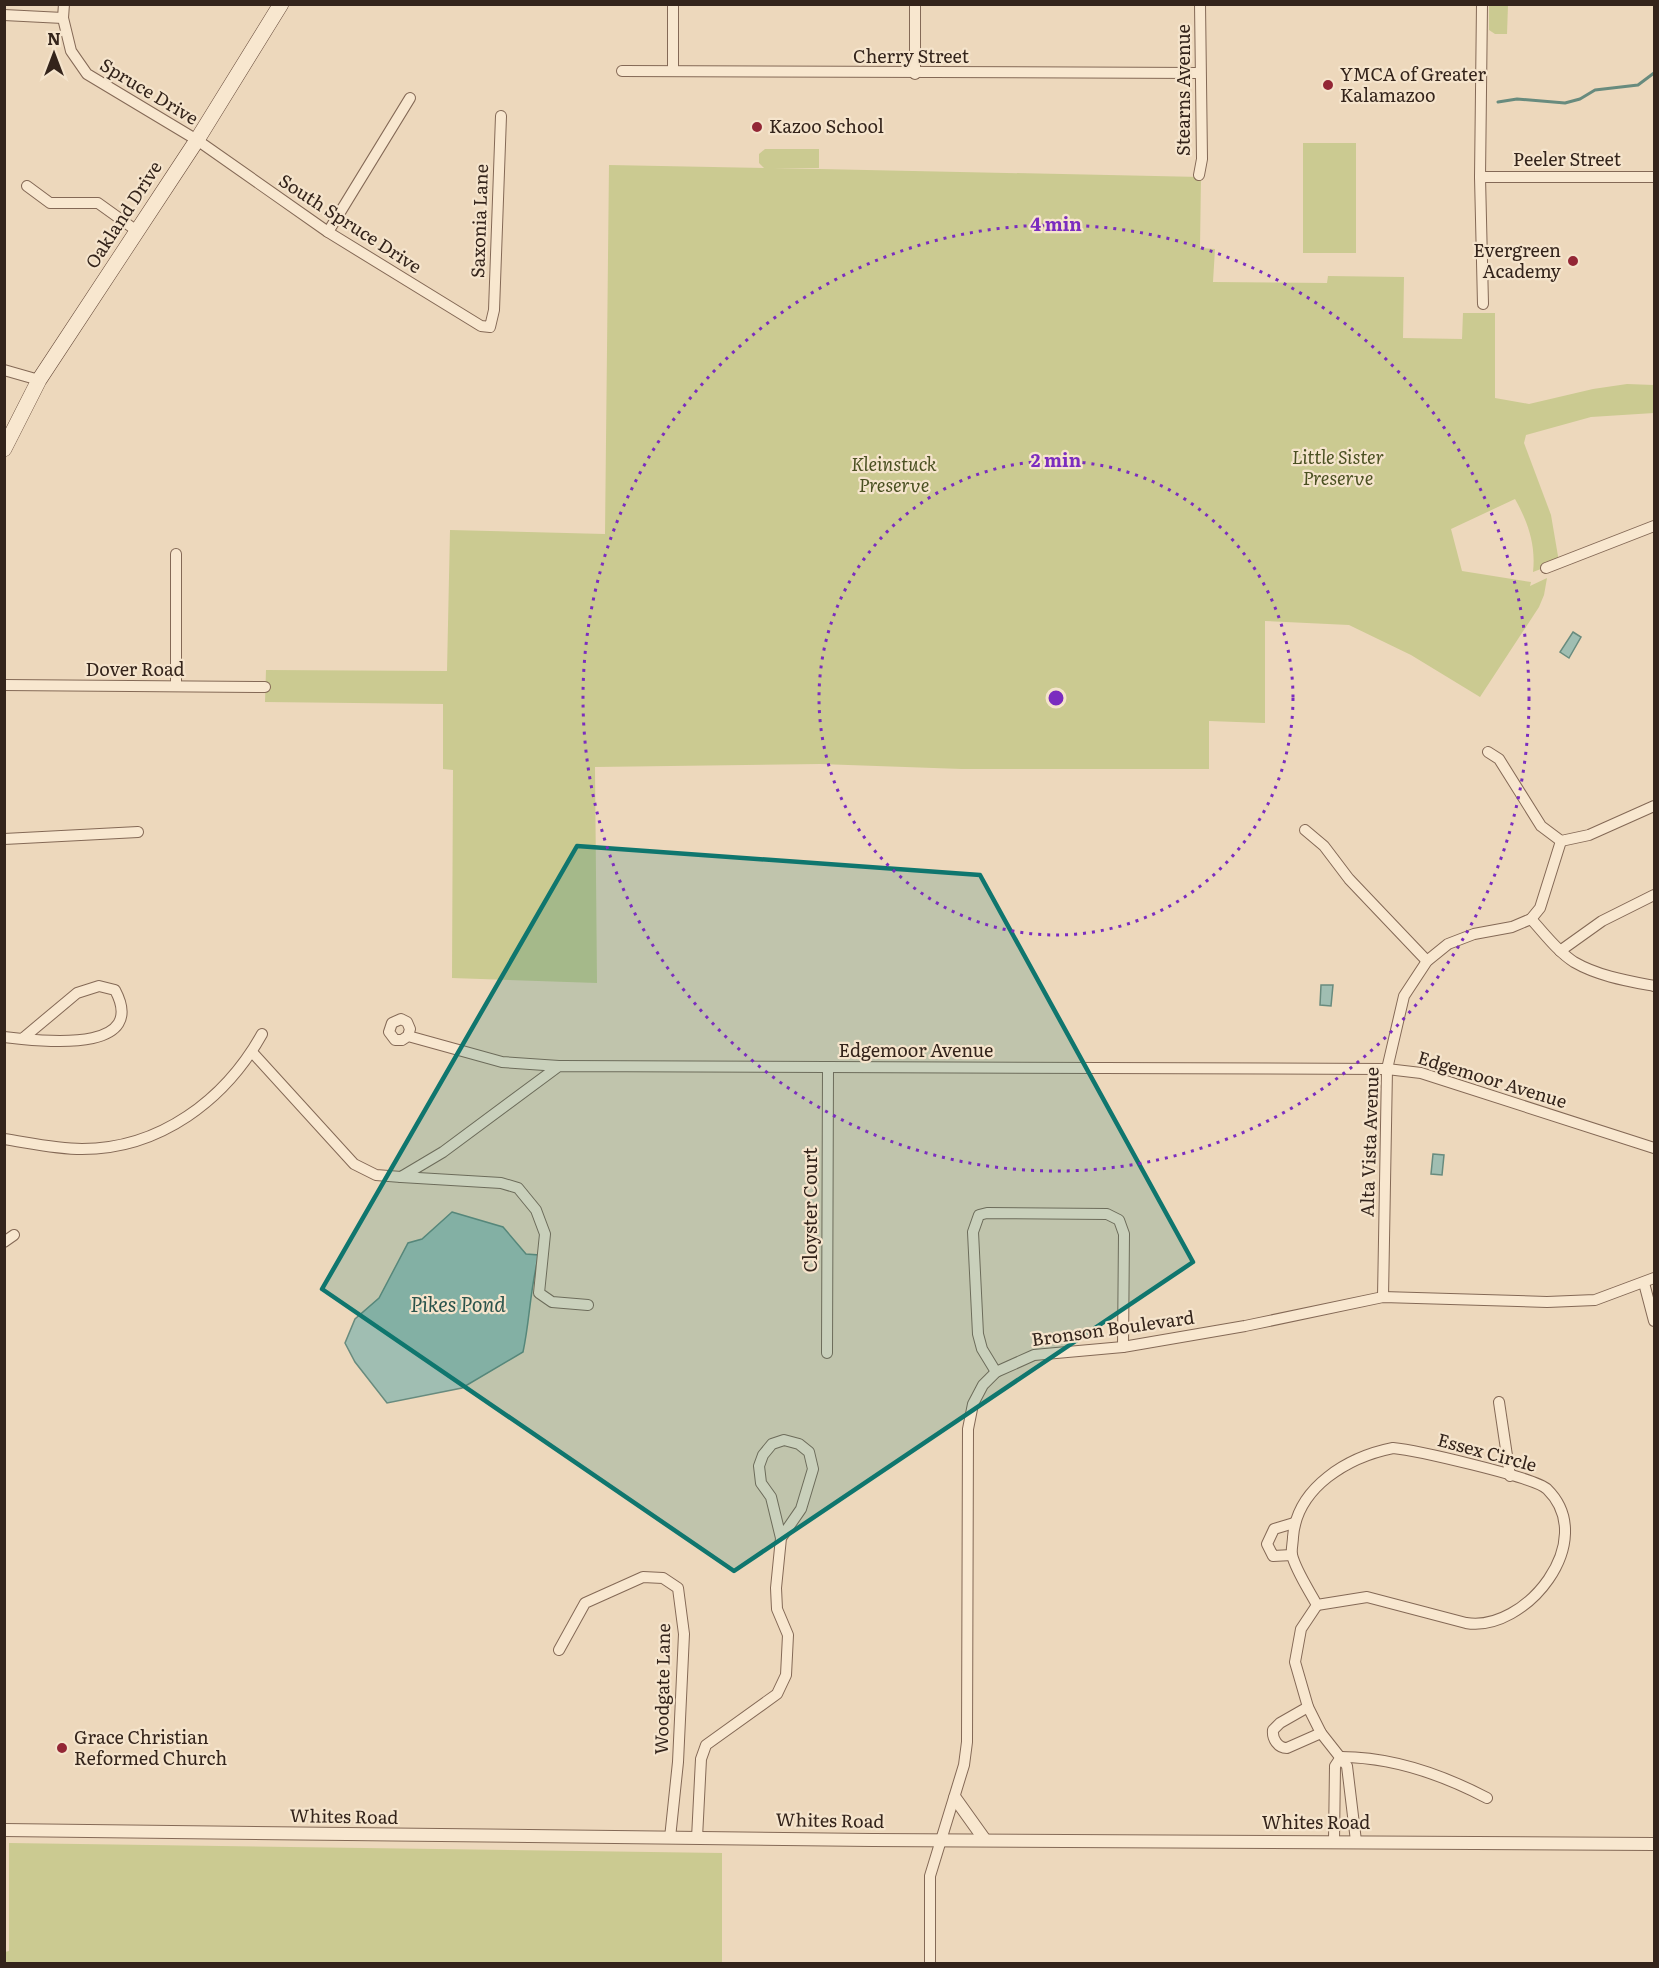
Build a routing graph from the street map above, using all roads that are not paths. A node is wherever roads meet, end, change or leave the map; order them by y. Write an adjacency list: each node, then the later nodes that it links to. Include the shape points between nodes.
1 (64, 4): 8 (street, Spruce Drive)
2 (673, 4): 10 (street)
3 (915, 4): 11 (street)
4 (1200, 4): 12 (street, Stearns Avenue)
5 (1482, 4): 17 (street)
6 (280, 5): 15 (main road, Oakland Drive)
7 (4, 15): 8 (street)
8 (63, 18): 15 (street, Spruce Drive, via 71,51 87,74)
9 (622, 71): 10 (street, Cherry Street)
10 (673, 71): 11 (street, Cherry Street)
11 (915, 74): 12 (street, Cherry Street)
12 (1200, 74): 16 (street, Stearns Avenue)
13 (410, 98): 21 (street)
14 (501, 116): 23 (street, Saxonia Lane, via 494,310)
15 (197, 140): 20 (main road, Oakland Drive); 21 (street, South Spruce Drive)
16 (1199, 175)
17 (1480, 177): 18 (street, Peeler Street); 22 (street)
18 (1654, 177)
19 (27, 186): 20 (street, via 50,203 98,203)
20 (137, 231): 25 (main road, Oakland Drive)
21 (328, 232): 23 (street, South Spruce Drive, via 481,326)
22 (1483, 304)
23 (490, 327)
24 (4, 370): 25 (street)
25 (39, 380): 26 (main road, Oakland Drive)
26 (4, 449)
27 (1654, 526): 29 (street)
28 (176, 554): 31 (street)
29 (1546, 568)
30 (4, 685): 31 (street, Dover Road)
31 (176, 686): 32 (street, Dover Road)
32 (265, 687)
33 (1488, 753): 38 (street, via 1498,759 1541,826)
34 (1654, 806): 38 (street, via 1589,835)
35 (1305, 830): 42 (street)
36 (138, 832): 37 (street)
37 (4, 839)
38 (1561, 841): 40 (street, via 1540,908)
39 (1654, 895): 41 (street, via 1602,921)
40 (1531, 919): 41 (street); 42 (street, Alta Vista Avenue, via 1448,944)
41 (1560, 951): 43 (street, via 1599,973)
42 (1427, 961): 51 (street, Alta Vista Avenue, via 1404,996)
43 (1654, 986)
44 (262, 1034): 48 (street)
45 (408, 1036): 49 (street, Edgemoor Avenue, via 502,1062)
46 (4, 1037): 47 (street)
47 (22, 1039): 47 (street, via 77,993 99,986 116,990 122,1002 123,1014 113,1030 90,1041)
48 (252, 1052): 52 (street, via 207,1103 168,1129 143,1138 81,1149); 54 (street, via 354,1164 376,1175)
49 (559, 1066): 50 (street, Edgemoor Avenue); 54 (street, via 443,1152)
50 (828, 1067): 51 (street, Edgemoor Avenue); 62 (street, Cloyster Court)
51 (1387, 1069): 53 (street, Edgemoor Avenue, via 1420,1073); 58 (street, Alta Vista Avenue)
52 (4, 1138)
53 (1654, 1148)
54 (401, 1177): 59 (street, via 501,1183 518,1188 536,1209 545,1234 538,1293 552,1302)
55 (14, 1235): 56 (street)
56 (4, 1242)
57 (1649, 1280): 58 (street, Bronson Boulevard, via 1594,1300 1577,1302); 60 (street)
58 (1383, 1297): 61 (street, Bronson Boulevard)
59 (588, 1305)
60 (1654, 1321)
61 (1123, 1347): 63 (street, Bronson Boulevard, via 1034,1355); 63 (street, via 1124,1234 1119,1220 1107,1214 987,1213 979,1215 973,1232 978,1334 981,1349)
62 (827, 1353)
63 (996, 1372): 74 (street, Bronson Boulevard, via 977,1394 969,1415 967,1742)
64 (1499, 1402): 65 (street)
65 (1510, 1476): 66 (street, Essex Circle, via 1408,1449 1378,1451 1331,1474 1307,1498); 69 (street, Essex Circle, via 1528,1479 1546,1489 1560,1508 1565,1526 1565,1549 1557,1567 1519,1607 1490,1622 1473,1624 1367,1597)
66 (1294, 1524): 68 (street, Essex Circle); 68 (street, via 1274,1529 1267,1544 1273,1556)
67 (781, 1538): 67 (street, via 801,1509 813,1469 809,1452 799,1443 784,1440 772,1444 759,1466 761,1483 771,1497); 78 (street, via 776,1588 777,1609 788,1635 786,1675 777,1694 706,1745 701,1759)
68 (1292, 1555): 69 (street)
69 (1317, 1605): 71 (street, via 1301,1629 1295,1662)
70 (559, 1650): 77 (street, Woodgate Lane, via 585,1604 643,1577 663,1578 678,1588 684,1634)
71 (1308, 1707): 72 (street); 72 (street, via 1277,1725 1274,1739 1287,1748)
72 (1321, 1733): 73 (street)
73 (1341, 1758): 75 (street, via 1394,1764 1447,1779); 81 (street, via 1335,1766); 82 (street, via 1347,1766)
74 (955, 1798): 79 (street, Bronson Boulevard); 80 (street)
75 (1487, 1798)
76 (4, 1830): 77 (street, Whites Road)
77 (670, 1838): 78 (street, Whites Road)
78 (698, 1838): 79 (street, Whites Road)
79 (943, 1840): 80 (street, Whites Road); 84 (street, Bronson Boulevard, via 930,1876)
80 (985, 1840): 81 (street, Whites Road)
81 (1334, 1841): 82 (street, Whites Road)
82 (1356, 1841): 83 (street, Whites Road)
83 (1654, 1844)
84 (930, 1964)

